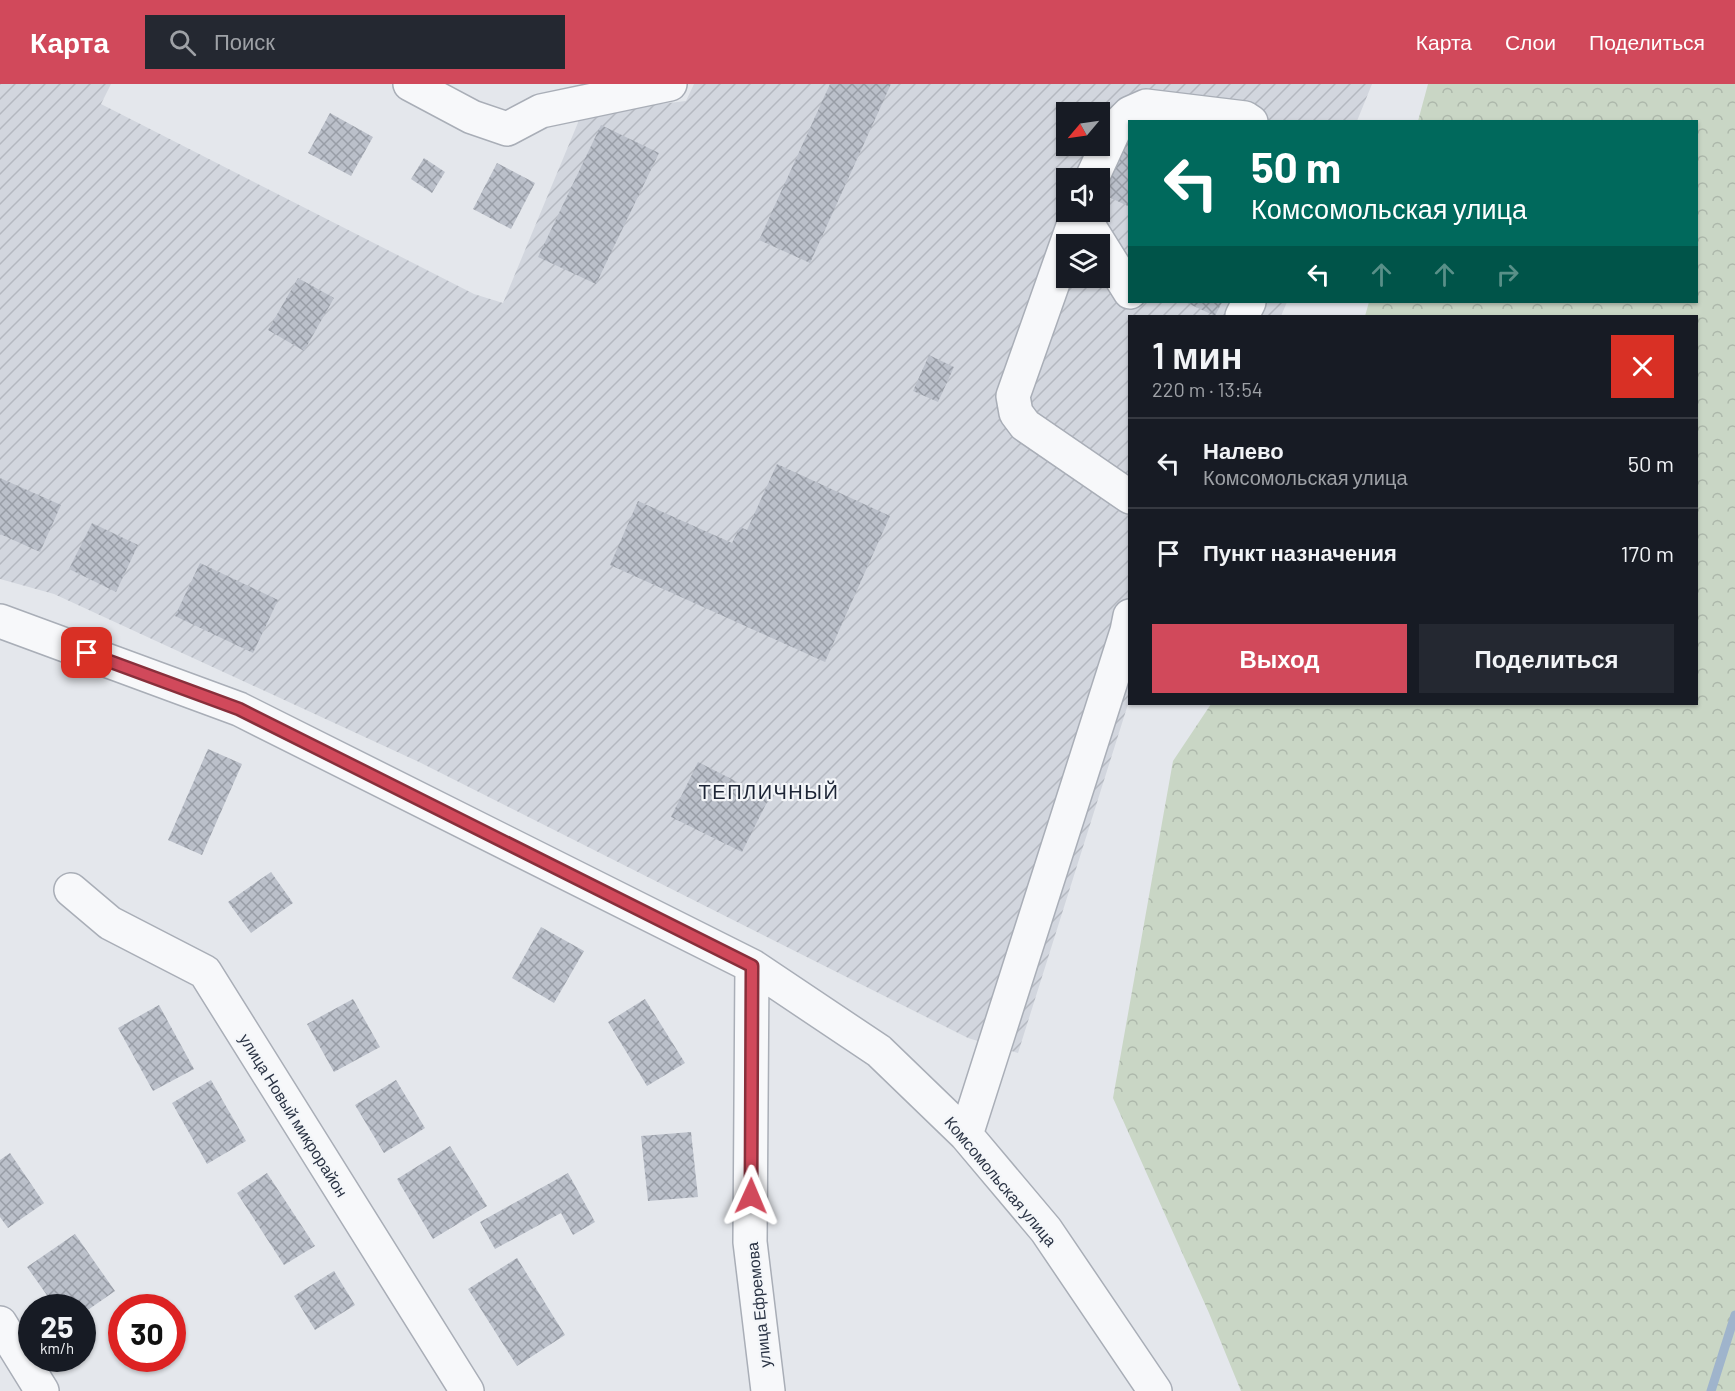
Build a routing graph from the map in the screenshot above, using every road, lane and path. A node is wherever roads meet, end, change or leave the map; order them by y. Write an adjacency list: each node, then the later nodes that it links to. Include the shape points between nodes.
1 (410, 84): 2 (street, via 472,117 507,129 541,111)
2 (670, 84)
3 (1248, 120): 4 (street, via 1146,106 1130,113 1115,128)
4 (1097, 168)
5 (1075, 222): 8 (street, via 1013,396 1014,404 1025,425)
6 (1085, 222): 7 (street)
7 (1128, 289)
8 (1128, 496)
9 (0, 621): 12 (street, Комсомольская улица, via 239,709)
10 (1128, 626): 13 (street)
11 (71, 890): 16 (street, улица Новый микрорайон, via 110,923 205,972)
12 (752, 966): 13 (street, Комсомольская улица, via 879,1051); 17 (street, улица Ефремова, via 750,1242)
13 (966, 1135): 18 (street, Комсомольская улица, via 1046,1230)
14 (0, 1323): 15 (street)
15 (42, 1391)
16 (467, 1391)
17 (768, 1391)
18 (1155, 1391)

